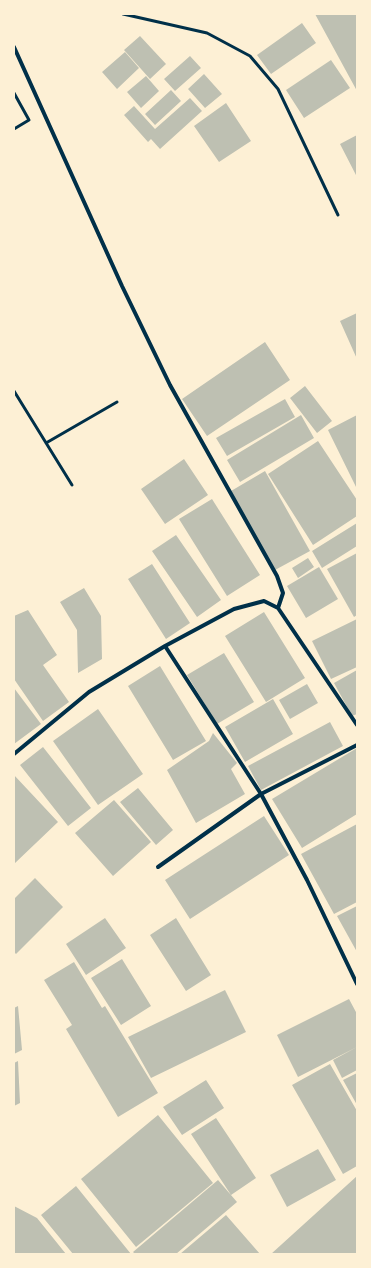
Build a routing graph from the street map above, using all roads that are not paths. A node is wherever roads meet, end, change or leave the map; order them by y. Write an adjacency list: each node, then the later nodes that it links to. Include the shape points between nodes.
1 (123, 14): 5 (lane, via 207,33 250,56 278,89)
2 (14, 47): 10 (street, via 122,286 170,385 277,576 283,593)
3 (14, 93): 4 (lane, via 29,120)
4 (14, 129)
5 (338, 215)
6 (14, 391): 8 (lane)
7 (117, 402): 8 (lane)
8 (46, 443): 9 (lane)
9 (72, 485)
10 (278, 608): 11 (street, via 264,602 234,609); 12 (street)
11 (165, 646): 14 (street, via 89,692); 15 (street)
12 (357, 725)
13 (357, 745): 15 (street)
14 (14, 754)
15 (261, 794): 16 (street); 17 (street, via 307,880)
16 (158, 867)
17 (357, 984)

